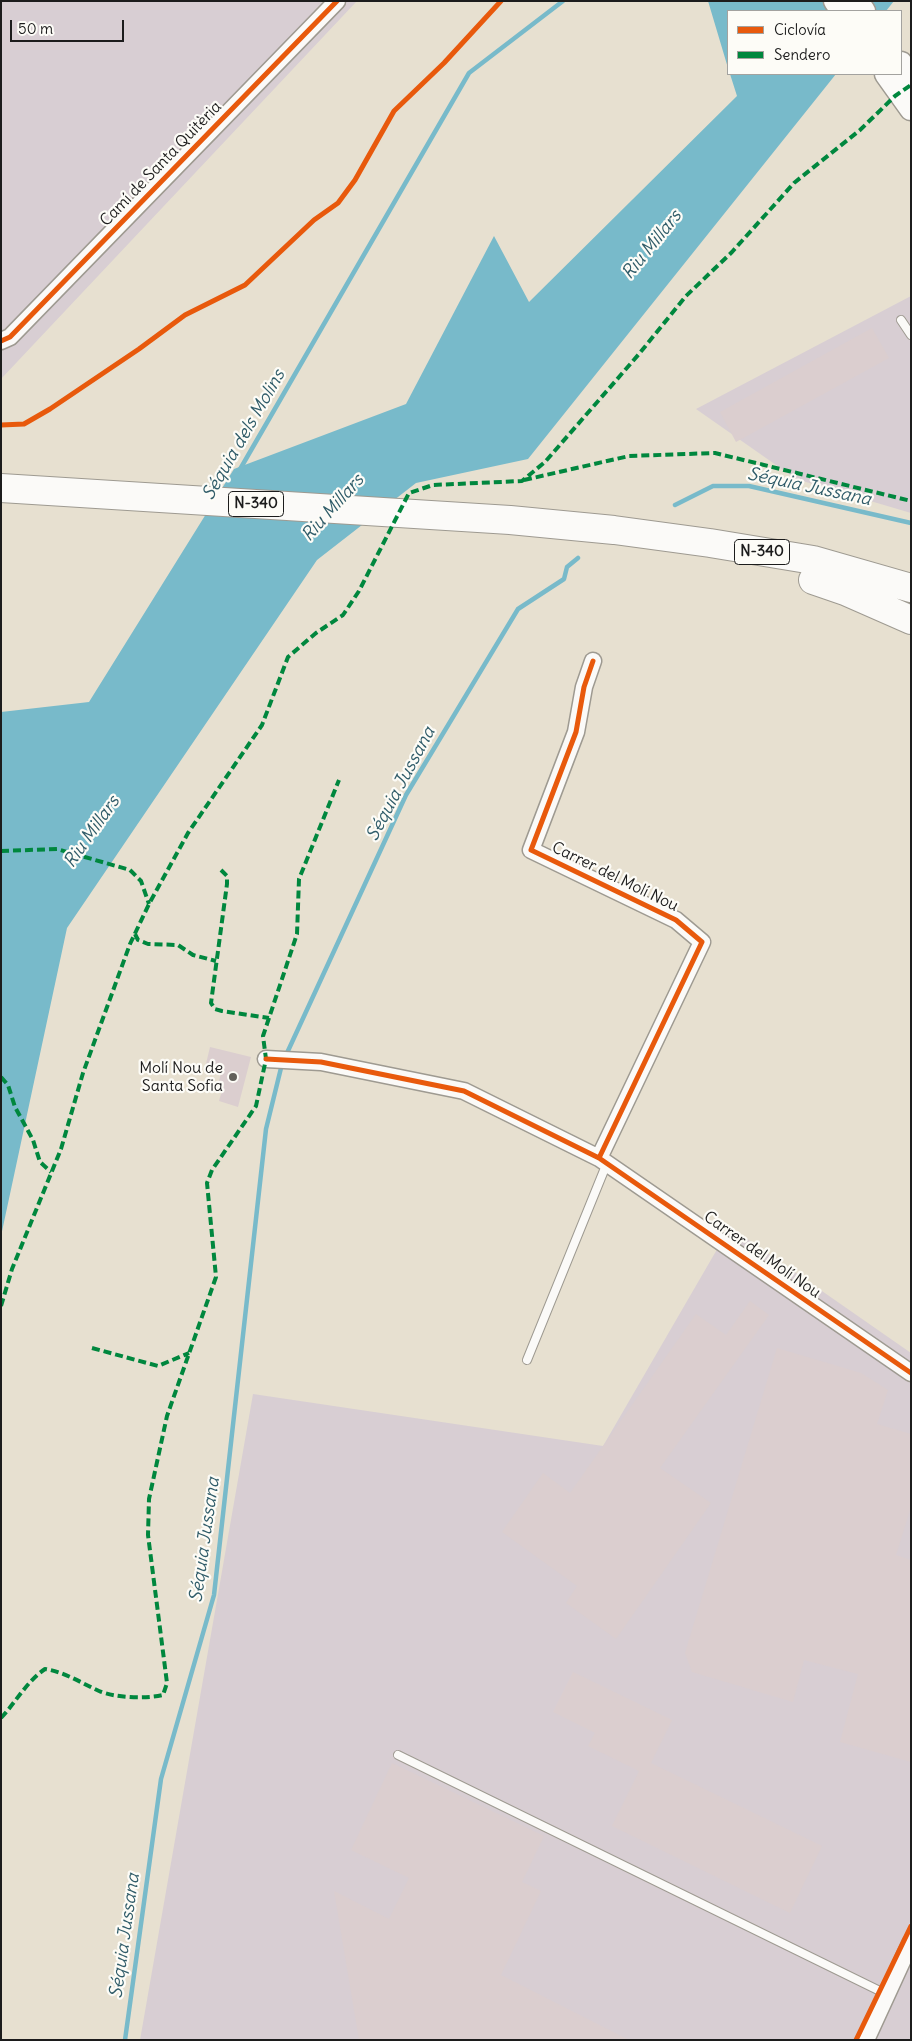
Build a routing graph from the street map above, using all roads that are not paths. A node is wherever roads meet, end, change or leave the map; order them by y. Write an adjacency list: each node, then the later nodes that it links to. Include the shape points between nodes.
1 (337, 1): 8 (street, Camí de Santa Quitèria, via 10,337)
2 (902, 64): 4 (main road)
3 (887, 75): 5 (main road)
4 (911, 78)
5 (911, 109)
6 (901, 320): 7 (lane)
7 (911, 335)
8 (1, 342)
9 (1, 488): 10 (highway, N-340, via 510,520)
10 (710, 543): 11 (highway, N-340); 14 (highway, via 731,560 779,570 845,591)
11 (813, 560): 12 (highway, via 846,560); 13 (highway, N-340)
12 (911, 571)
13 (911, 588)
14 (911, 620)
15 (592, 661): 17 (street, Carrer del Molí Nou, via 576,732 531,850 676,920 702,942)
16 (266, 1059): 17 (street, Carrer del Molí Nou, via 321,1062 464,1091)
17 (603, 1160): 18 (lane); 19 (street, Carrer del Molí Nou)
18 (527, 1360)
19 (911, 1373)
20 (398, 1755): 22 (lane)
21 (911, 1942): 22 (street)
22 (886, 1994): 23 (street)
23 (866, 2040)

